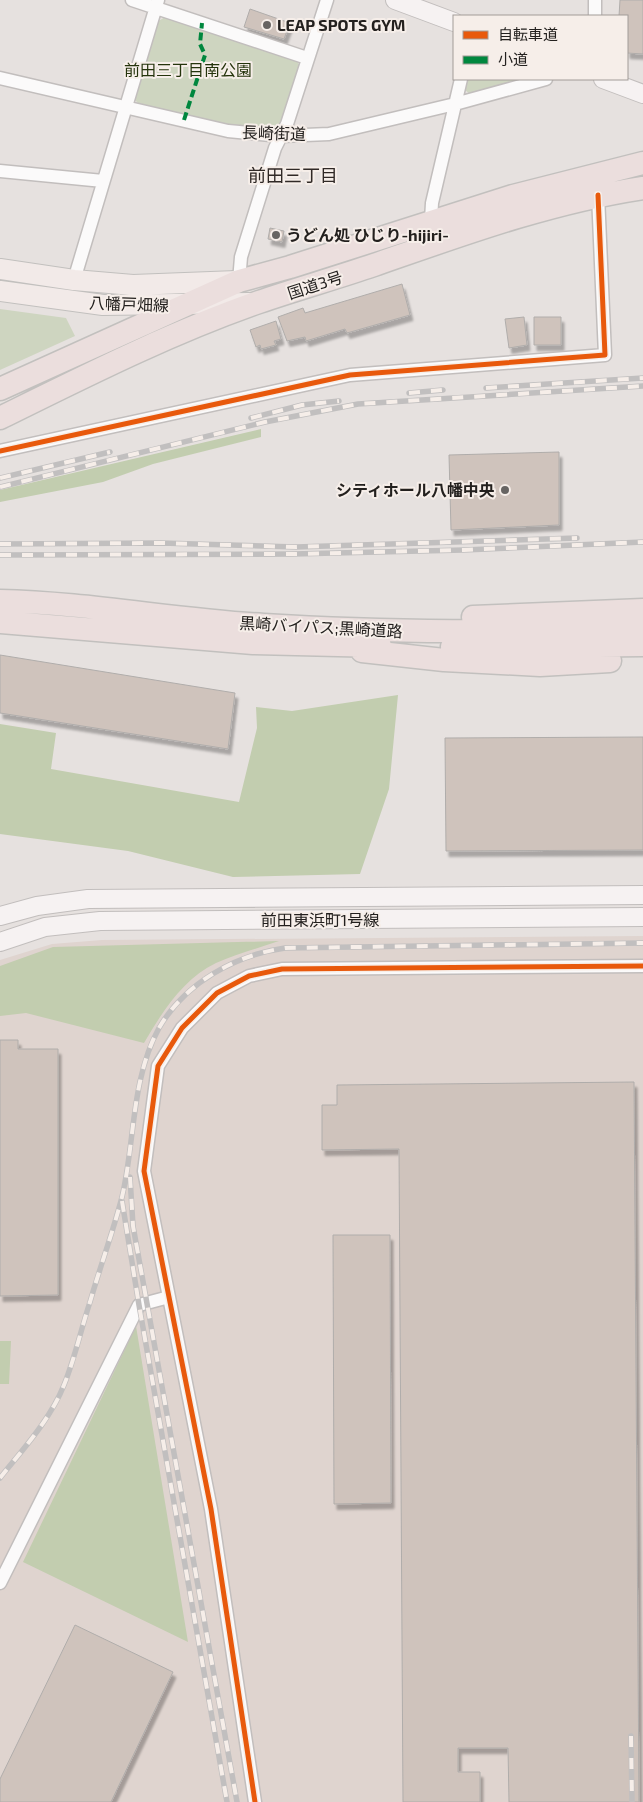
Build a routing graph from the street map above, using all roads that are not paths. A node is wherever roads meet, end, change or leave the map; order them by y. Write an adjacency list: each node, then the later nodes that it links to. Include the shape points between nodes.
1 (132, 0): 5 (street)
2 (327, 0): 8 (street)
3 (395, 0): 7 (street)
4 (595, 0): 6 (street)
5 (156, 4): 8 (street); 15 (street)
6 (595, 15)
7 (453, 22)
8 (307, 58): 16 (street)
9 (0, 78): 15 (street, 長崎街道)
10 (461, 80): 14 (street)
11 (542, 80): 14 (street, 長崎街道)
12 (607, 80): 13 (street)
13 (643, 94)
14 (455, 104): 16 (street, 長崎街道, via 329,134); 22 (street)
15 (125, 106): 16 (street, 長崎街道, via 228,131); 19 (street)
16 (281, 136): 25 (street, via 241,257)
17 (643, 163): 22 (highway, 国道3号)
18 (0, 171): 19 (street)
19 (103, 181): 24 (street)
20 (643, 188): 21 (highway, 国道3号)
21 (598, 195): 27 (highway, 国道3号, via 537,209); 31 (street, via 605,355 350,375)
22 (431, 220): 25 (highway, 国道3号)
23 (0, 269): 24 (main road, 八幡戸畑線)
24 (74, 280): 25 (main road, 八幡戸畑線, via 133,285)
25 (239, 281): 28 (highway, 国道3号)
26 (0, 291): 28 (main road, 八幡戸畑線, via 103,305)
27 (259, 302): 28 (main road, 八幡戸畑線); 30 (highway, 国道3号, via 129,354)
28 (183, 305): 29 (highway, 国道3号)
29 (0, 390)
30 (0, 418)
31 (0, 451)
32 (0, 601): 36 (highway, 黒崎バイパス;黒崎道路, via 80,607)
33 (643, 610): 36 (highway)
34 (0, 622): 36 (highway, 黒崎バイパス;黒崎道路)
35 (643, 629): 36 (highway, 黒崎バイパス;黒崎道路)
36 (258, 634): 37 (highway, 黒崎バイパス;黒崎道路, via 511,648); 38 (highway, via 351,650 444,660 530,664)
37 (643, 645)
38 (643, 659)
39 (643, 895): 40 (street, 前田東浜町1号線, via 88,899 36,906)
40 (0, 916)
41 (643, 917): 42 (street, 前田東浜町1号線, via 100,922 44,927)
42 (0, 942)
43 (643, 966): 44 (street, via 282,969 249,976 217,993 182,1028 158,1066 144,1171)
44 (168, 1297): 45 (street, via 138,1305); 46 (street, via 211,1510)
45 (0, 1583)
46 (255, 1802)

